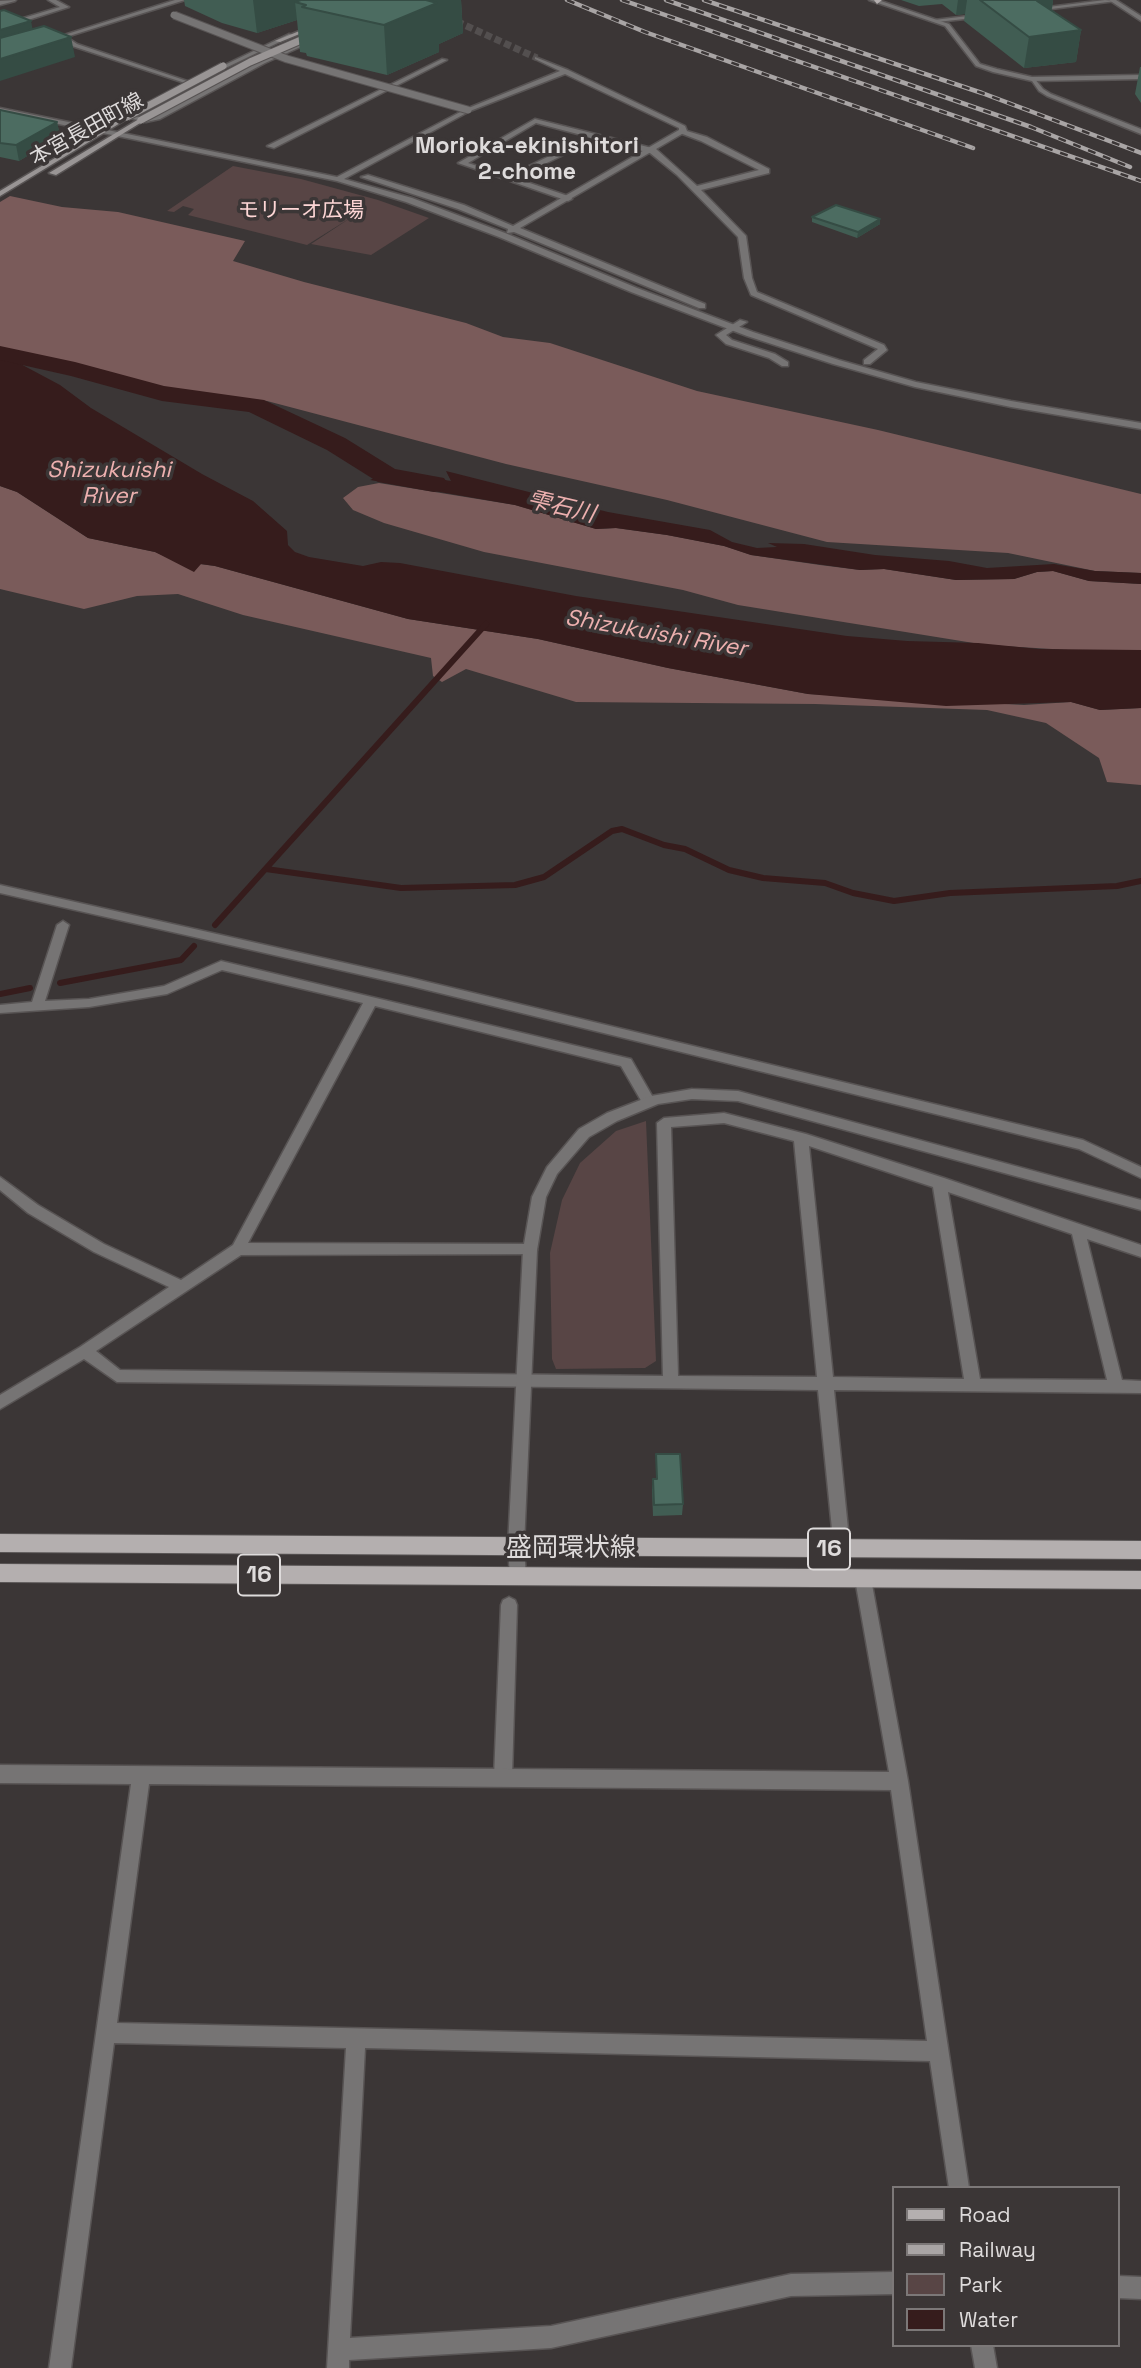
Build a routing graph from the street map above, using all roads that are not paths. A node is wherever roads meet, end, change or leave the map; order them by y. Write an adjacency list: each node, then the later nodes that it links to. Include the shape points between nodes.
1 (13, 0): 7 (street)
2 (51, 0): 13 (street, via 66,7)
3 (182, 0): 8 (street)
4 (1113, 0): 9 (street); 11 (street)
5 (876, 1): 12 (street)
6 (146, 2): 8 (street)
7 (0, 4)
8 (157, 8): 17 (street); 19 (street, bridge)
9 (1021, 11)
10 (993, 14): 12 (street)
11 (1141, 19)
12 (937, 20): 25 (street, via 947,25 978,65)
13 (13, 23): 15 (street); 16 (street)
14 (328, 26): 19 (main road, 本宮長田町線); 20 (main road, 本宮長田町線, bridge); 26 (street, via 281,39); 26 (street, via 158,118 128,117)
15 (0, 27)
16 (25, 27)
17 (49, 39)
18 (71, 42): 26 (street)
19 (259, 49): 20 (street, bridge); 30 (main road, 本宮長田町線, bridge)
20 (269, 53): 29 (street, bridge); 31 (main road, 本宮長田町線, bridge)
21 (537, 58): 23 (street)
22 (444, 60): 37 (street)
23 (566, 71): 29 (street); 33 (street)
24 (1141, 77): 25 (street)
25 (1032, 79): 34 (street, via 1049,95)
26 (190, 83)
27 (0, 102): 30 (street)
28 (0, 110): 32 (street)
29 (468, 110): 41 (street)
30 (114, 125): 31 (street); 32 (main road, 本宮長田町線)
31 (129, 127): 35 (main road, 本宮長田町線); 39 (street)
32 (104, 131): 35 (street); 44 (main road, 本宮長田町線)
33 (683, 131): 38 (street); 45 (street, via 766,171)
34 (1141, 132)
35 (118, 134): 43 (street); 44 (main road, 本宮長田町線, via 42,179)
36 (595, 137): 38 (street); 42 (street); 42 (street, via 535,121 462,163)
37 (271, 146)
38 (653, 151): 45 (street); 47 (street)
39 (300, 161)
40 (311, 164): 41 (street)
41 (349, 173): 43 (street); 48 (street, via 405,188)
42 (510, 178): 47 (street)
43 (338, 179): 49 (street)
44 (12, 187): 46 (main road)
45 (696, 189): 52 (street, via 742,236 754,293 880,346 883,350)
46 (0, 194)
47 (568, 199): 48 (street)
48 (515, 229): 49 (street); 50 (street)
49 (502, 235): 51 (street)
50 (743, 322): 51 (street); 52 (street)
51 (733, 327): 53 (street, via 720,335); 55 (street, via 915,384)
52 (867, 362): 54 (street, via 1014,396)
53 (785, 365)
54 (1141, 416)
55 (1141, 426)
56 (0, 889): 63 (street, via 411,982 1083,1145)
57 (63, 925): 59 (street)
58 (371, 1001): 59 (street, via 221,965 167,989 89,1003); 61 (street, via 626,1062); 68 (street)
59 (38, 1005): 60 (street)
60 (0, 1009)
61 (648, 1101): 66 (street, via 692,1094 738,1096); 69 (street, via 584,1133 566,1153 539,1197)
62 (801, 1138): 65 (street); 74 (street); 75 (street, via 724,1118 664,1123)
63 (1141, 1173)
64 (0, 1182): 71 (street, via 33,1209 99,1248)
65 (939, 1182): 67 (street); 76 (street)
66 (1141, 1205)
67 (1078, 1230): 70 (street); 77 (street)
68 (238, 1249): 69 (street); 71 (street)
69 (530, 1250): 73 (street)
70 (1141, 1251)
71 (182, 1287): 72 (street)
72 (85, 1351): 73 (street, via 117,1376); 79 (street)
73 (526, 1380): 75 (street); 81 (street)
74 (824, 1381): 75 (street); 76 (street); 82 (street)
75 (671, 1383)
76 (973, 1385): 77 (street)
77 (1116, 1387): 78 (street)
78 (1141, 1387)
79 (0, 1404)
80 (0, 1544): 81 (main road, 盛岡環状線 / 16)
81 (516, 1546): 82 (main road, 盛岡環状線 / 16); 85 (street)
82 (842, 1549): 83 (main road, 盛岡環状線 / 16)
83 (1141, 1550)
84 (0, 1573): 85 (main road, 盛岡環状線 / 16)
85 (518, 1577): 86 (main road, 盛岡環状線 / 16)
86 (863, 1579): 87 (main road, 盛岡環状線 / 16); 92 (street)
87 (1141, 1580)
88 (509, 1605): 91 (street)
89 (0, 1774): 90 (street)
90 (141, 1776): 91 (street); 93 (street)
91 (503, 1777): 92 (street)
92 (899, 1781): 95 (street)
93 (107, 2034): 94 (street); 102 (street)
94 (356, 2040): 95 (street); 101 (street)
95 (939, 2051): 96 (street)
96 (959, 2186)
97 (892, 2283): 101 (street, via 791,2285 551,2337)
98 (1120, 2287): 99 (street)
99 (1141, 2288)
100 (982, 2347): 103 (street)
101 (339, 2359)
102 (60, 2368)
103 (986, 2368)

